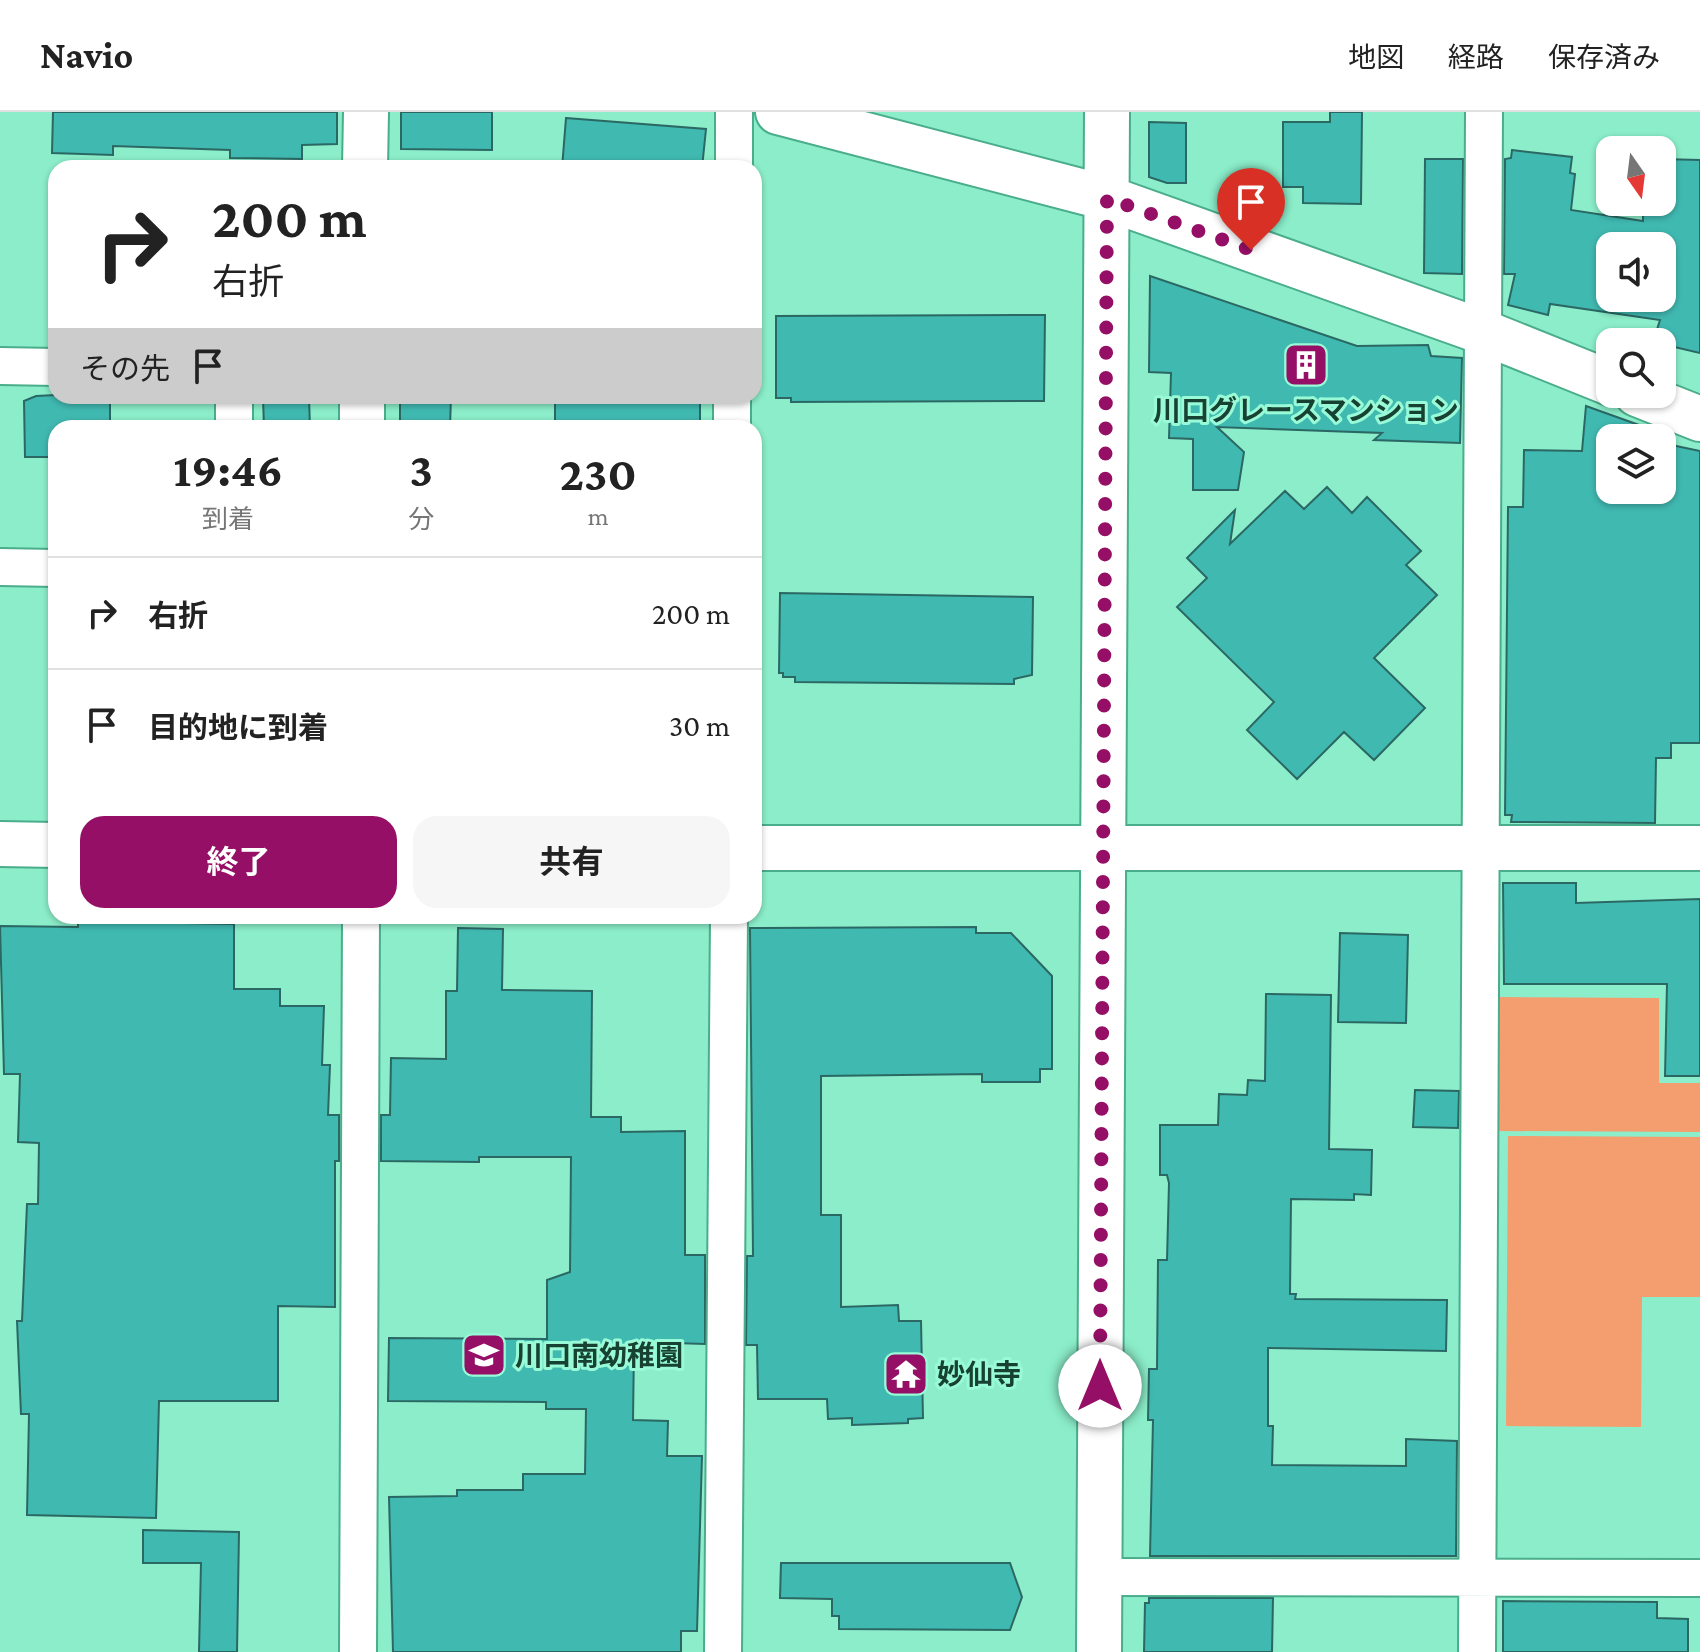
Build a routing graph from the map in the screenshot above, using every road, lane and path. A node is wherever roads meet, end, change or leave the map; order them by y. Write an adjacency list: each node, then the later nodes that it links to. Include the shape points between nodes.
1 (366, 112): 6 (street)
2 (734, 112): 7 (street)
3 (778, 112): 8 (street)
4 (1107, 112): 8 (street)
5 (1484, 112): 9 (street)
6 (365, 160)
7 (734, 160)
8 (1107, 198): 9 (street); 19 (street)
9 (1483, 332): 12 (street); 22 (street)
10 (0, 366): 11 (street)
11 (48, 367)
12 (1596, 377)
13 (1672, 408): 14 (street)
14 (1700, 419)
15 (0, 567): 16 (street)
16 (48, 568)
17 (0, 844): 18 (street)
18 (48, 845)
19 (1102, 847): 20 (street); 22 (street); 25 (street)
20 (762, 848)
21 (1700, 848): 22 (street)
22 (1482, 850): 26 (street)
23 (361, 924): 28 (street)
24 (729, 924): 29 (street)
25 (1100, 1577): 26 (street); 30 (street)
26 (1478, 1578): 27 (street); 31 (street)
27 (1700, 1578)
28 (358, 1652)
29 (723, 1652)
30 (1099, 1652)
31 (1477, 1652)

